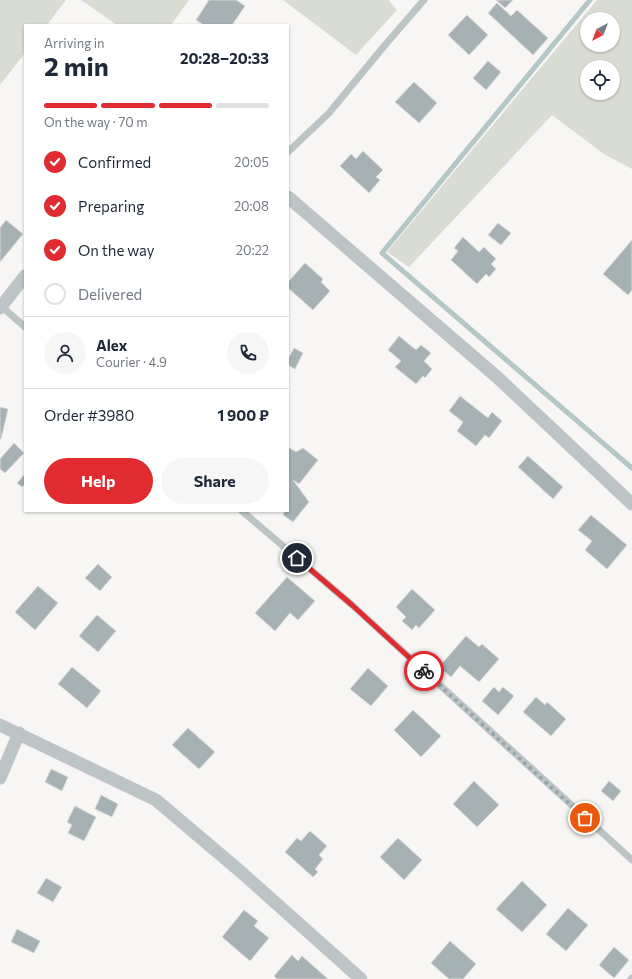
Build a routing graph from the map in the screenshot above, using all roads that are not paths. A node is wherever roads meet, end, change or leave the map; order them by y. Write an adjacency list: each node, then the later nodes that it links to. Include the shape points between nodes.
1 (424, 0): 2 (lane, via 329,114)
2 (289, 151)
3 (289, 198): 7 (street, via 497,377)
4 (24, 277): 5 (street)
5 (0, 307): 6 (lane)
6 (24, 326)
7 (632, 504)
8 (243, 512): 12 (lane, via 352,605)
9 (0, 725): 10 (street)
10 (19, 733): 11 (street); 13 (street, via 156,800)
11 (0, 778)
12 (632, 860)
13 (361, 979)

